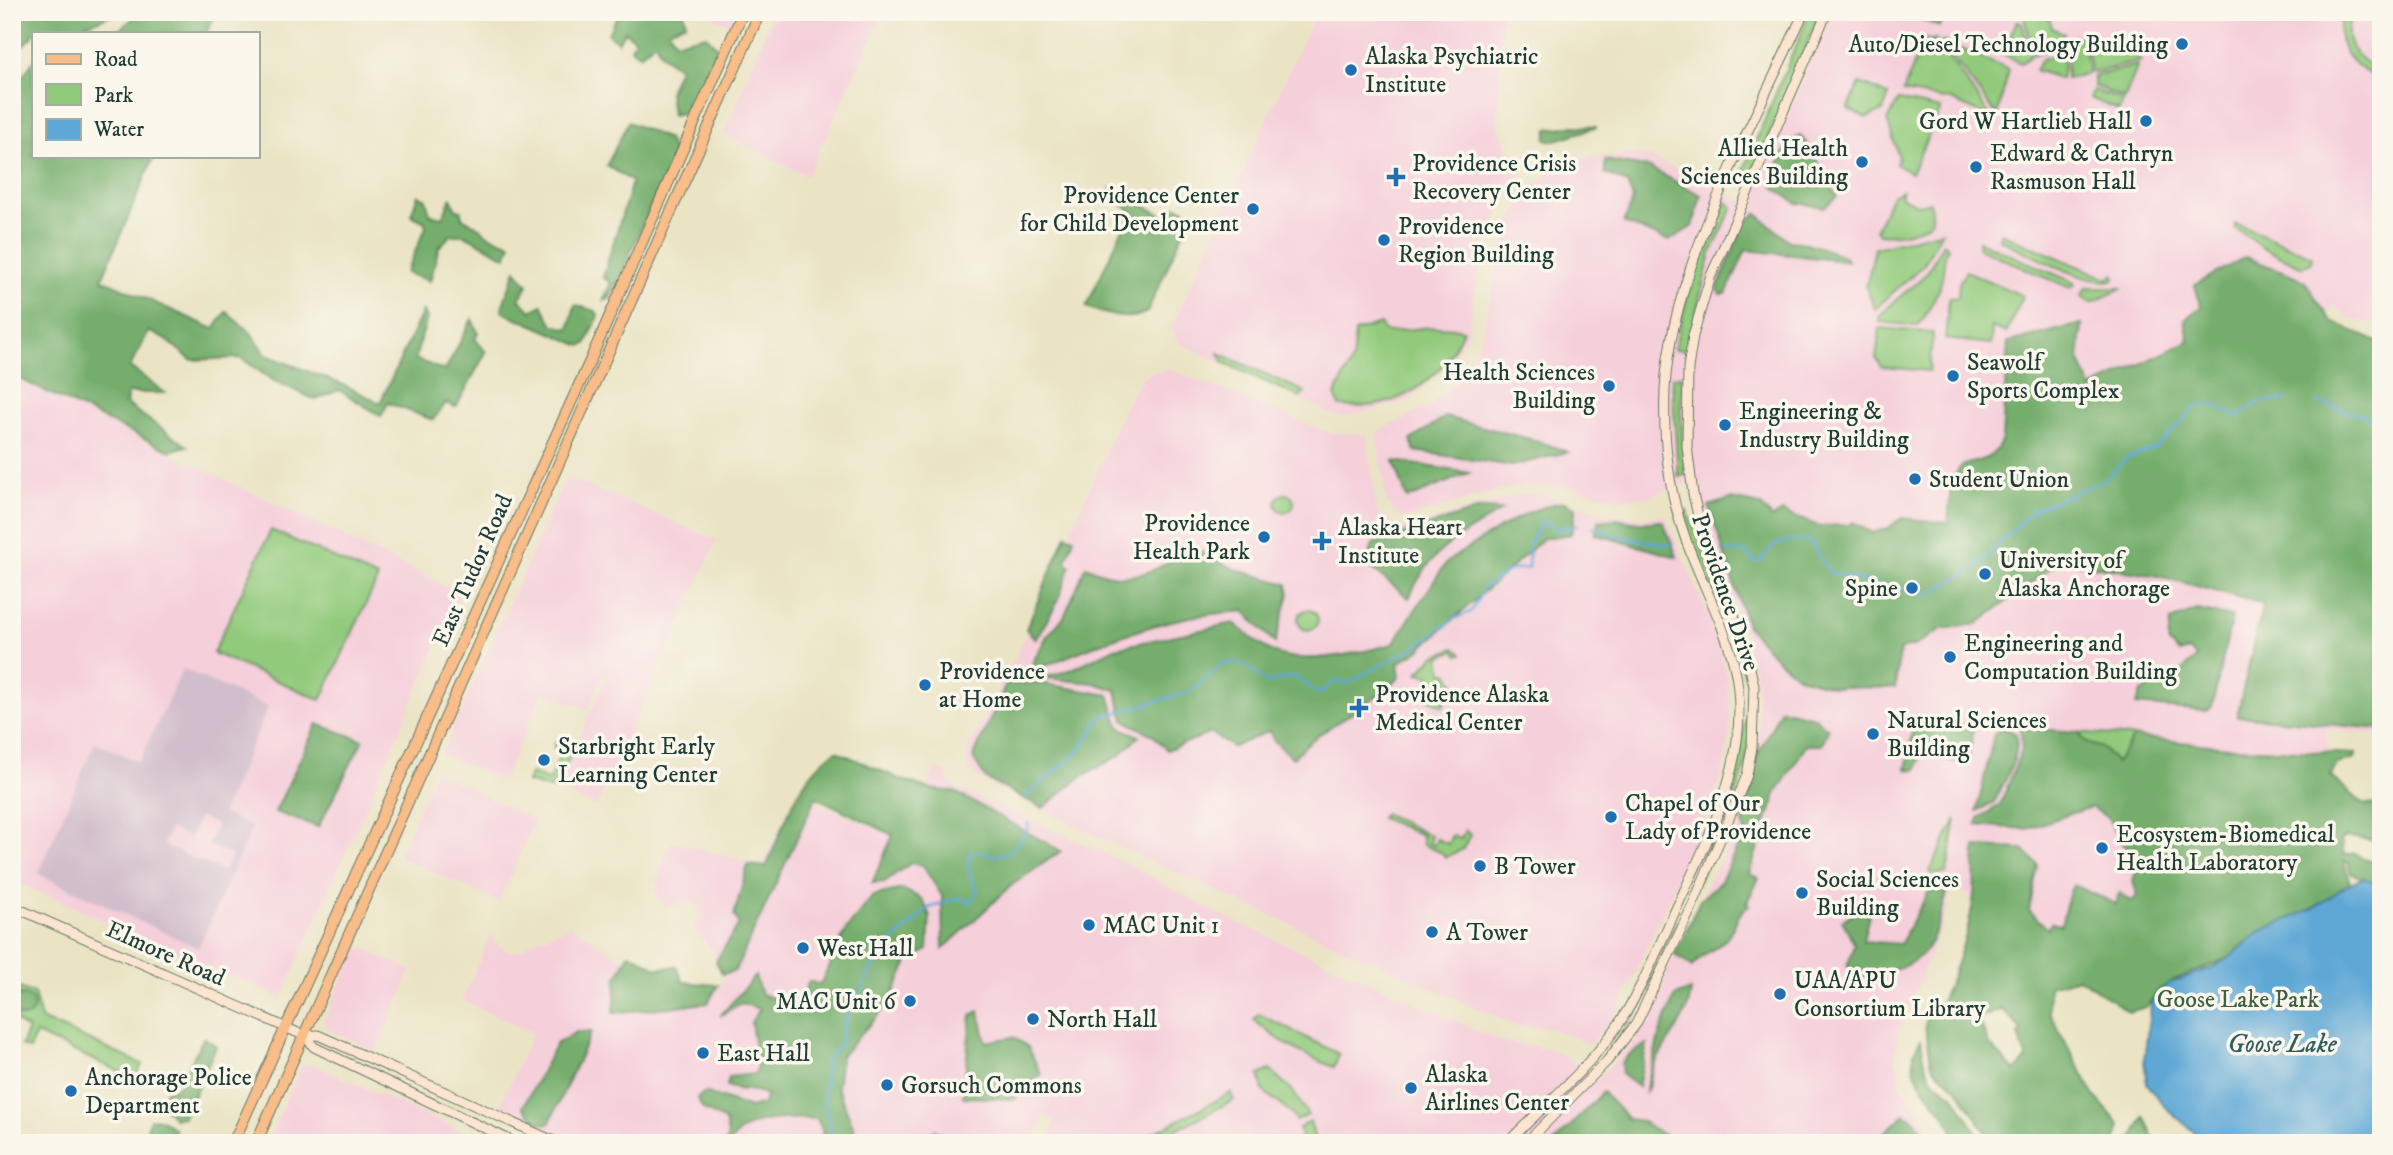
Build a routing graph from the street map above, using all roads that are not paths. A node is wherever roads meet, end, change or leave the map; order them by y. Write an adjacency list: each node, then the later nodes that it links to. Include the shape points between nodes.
1 (743, 12): 6 (main road, East Tudor Road)
2 (760, 12): 7 (main road, East Tudor Road)
3 (1804, 12): 12 (main road, Providence Drive, via 1687,279 1672,332 1665,389 1667,454 1678,512 1726,635 1738,687 1733,768 1716,819 1625,1014 1588,1063)
4 (1828, 12): 13 (main road, Providence Drive, via 1710,278 1688,368 1686,423 1693,494 1745,646 1754,686 1747,775 1692,907 1636,1024 1615,1052)
5 (12, 906): 6 (main road, Elmore Road)
6 (287, 1028): 7 (main road, Elmore Road); 8 (main road, East Tudor Road)
7 (304, 1036): 9 (main road, East Tudor Road); 10 (main road, Elmore Road, via 314,1047); 11 (main road, Elmore Road, via 318,1035)
8 (233, 1143)
9 (256, 1143)
10 (516, 1143)
11 (558, 1143)
12 (1507, 1143)
13 (1526, 1143)

